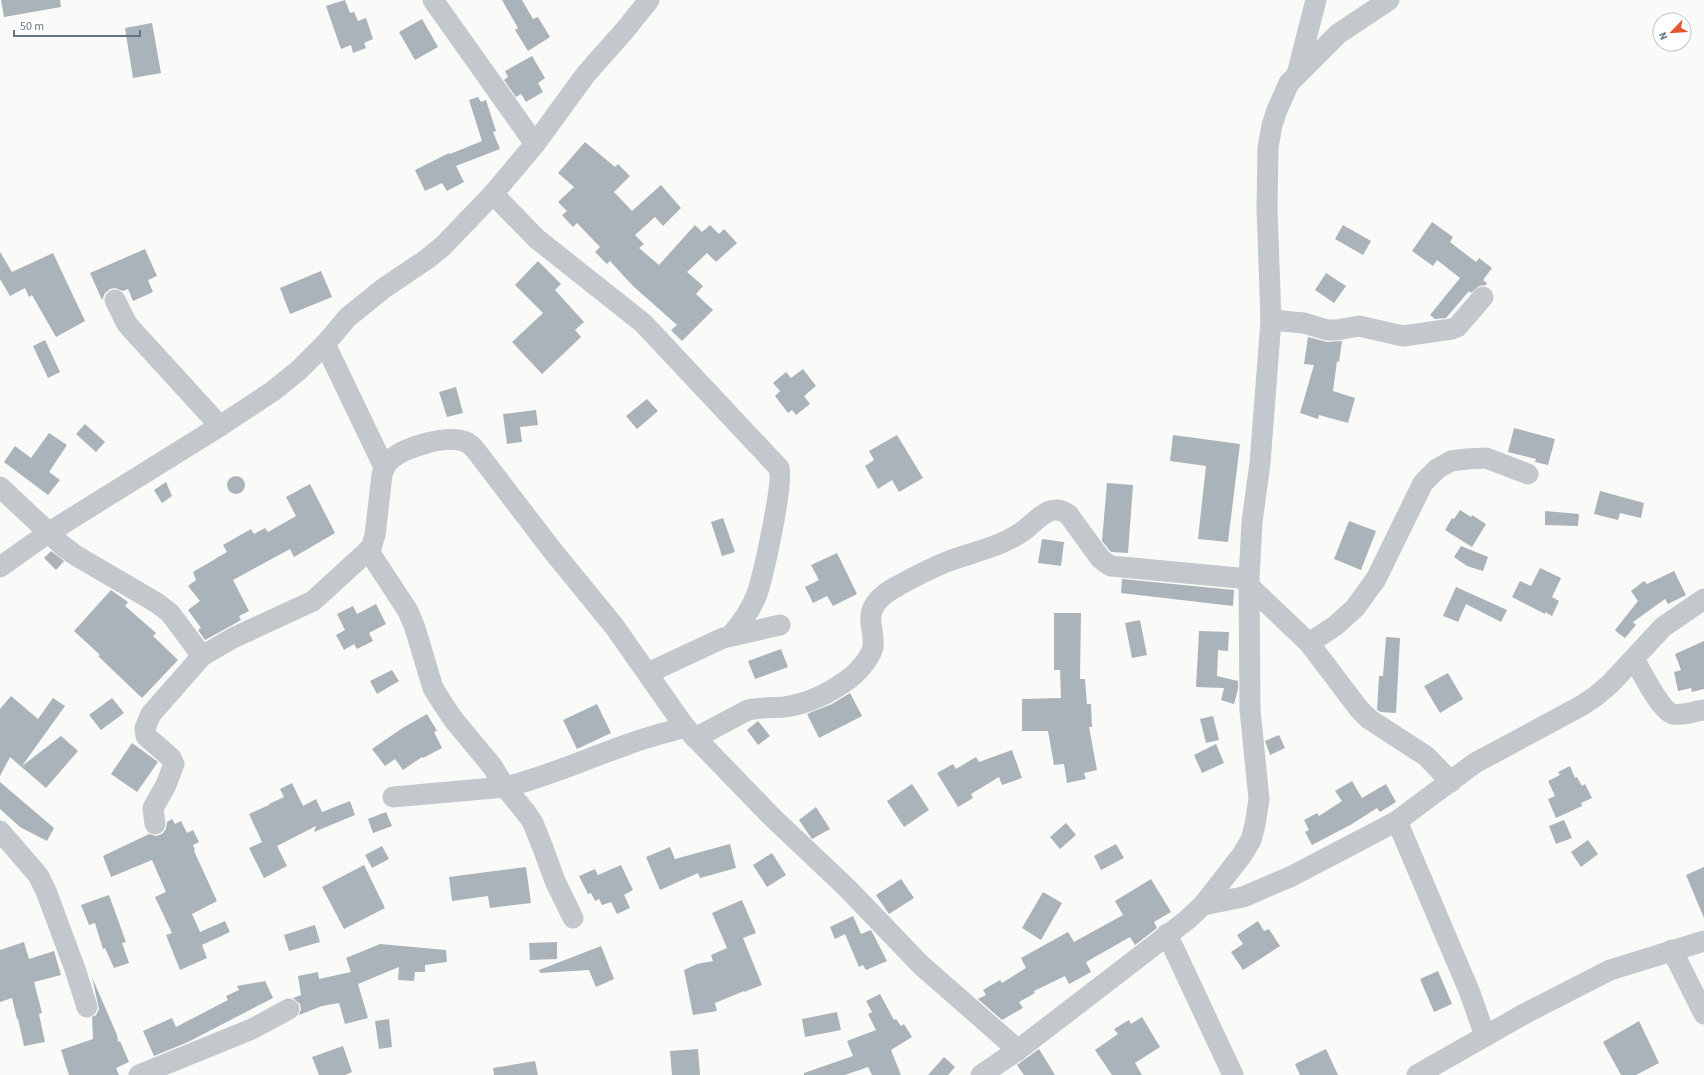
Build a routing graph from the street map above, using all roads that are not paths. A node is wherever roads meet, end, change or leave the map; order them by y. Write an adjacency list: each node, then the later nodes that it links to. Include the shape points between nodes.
1 (433, 0): 6 (street)
2 (649, 0): 6 (street, via 586,74)
3 (1316, 0): 5 (street)
4 (1389, 0): 5 (street, via 1338,34)
5 (1297, 75): 10 (street, via 1289,83 1277,110 1268,148 1267,209)
6 (535, 144): 7 (street)
7 (493, 194): 11 (street, via 443,246 348,317); 22 (street, via 537,239 643,323 779,468 781,478 777,502 757,593 742,622)
8 (1483, 297): 10 (street, via 1452,329 1414,336 1359,326 1327,330 1304,323)
9 (115, 300): 12 (street, via 127,324)
10 (1271, 320): 19 (street, via 1260,463 1252,522)
11 (325, 344): 12 (street, via 288,379); 13 (street)
12 (220, 426): 16 (street)
13 (384, 467): 17 (street, via 375,535); 26 (street, via 398,454 445,439 457,439 472,446)
14 (1528, 474): 23 (street, via 1486,458 1451,462 1437,469 1423,483 1376,579 1355,608)
15 (0, 487): 16 (street)
16 (48, 533): 18 (street); 24 (street, via 75,556 170,613)
17 (368, 550): 24 (street, via 313,601 233,638); 30 (street, via 408,612 433,688 453,719 492,766)
18 (0, 567)
19 (1249, 582): 23 (street); 28 (street, via 1111,566 1100,558 1068,514 1062,510 1049,510 1006,541 928,570 887,592 879,599 870,614 872,651 851,677 827,694 808,702 785,707 754,708); 35 (street, via 1250,710 1258,799 1255,825 1251,840 1242,855)
20 (1704, 599): 25 (street, via 1663,627)
21 (780, 625): 22 (street)
22 (731, 635): 26 (street)
23 (1310, 643): 29 (street, via 1369,719 1426,756)
24 (202, 656): 33 (street, via 151,714 145,728 146,736 171,758 174,764 153,808)
25 (1634, 659): 27 (street, via 1661,704 1668,711 1678,714); 29 (street, via 1596,696 1475,763)
26 (648, 673): 28 (street)
27 (1704, 710)
28 (690, 733): 30 (street, via 630,743); 44 (street, via 921,965)
29 (1451, 782): 32 (street)
30 (505, 787): 31 (street); 36 (street, via 533,823 555,882)
31 (392, 797)
32 (1397, 820): 35 (street, via 1292,876 1243,897); 43 (street, via 1470,992)
33 (155, 824)
34 (0, 831): 40 (street, via 38,875 43,885)
35 (1203, 905): 37 (street)
36 (573, 918)
37 (1167, 934): 44 (street); 47 (street)
38 (1704, 941): 39 (street)
39 (1672, 950): 42 (street); 43 (street, via 1610,970)
40 (87, 1007)
41 (289, 1009): 45 (street, via 252,1029)
42 (1704, 1014)
43 (1485, 1036): 48 (street)
44 (1018, 1050): 46 (street)
45 (139, 1075)
46 (981, 1075)
47 (1233, 1075)
48 (1417, 1075)

